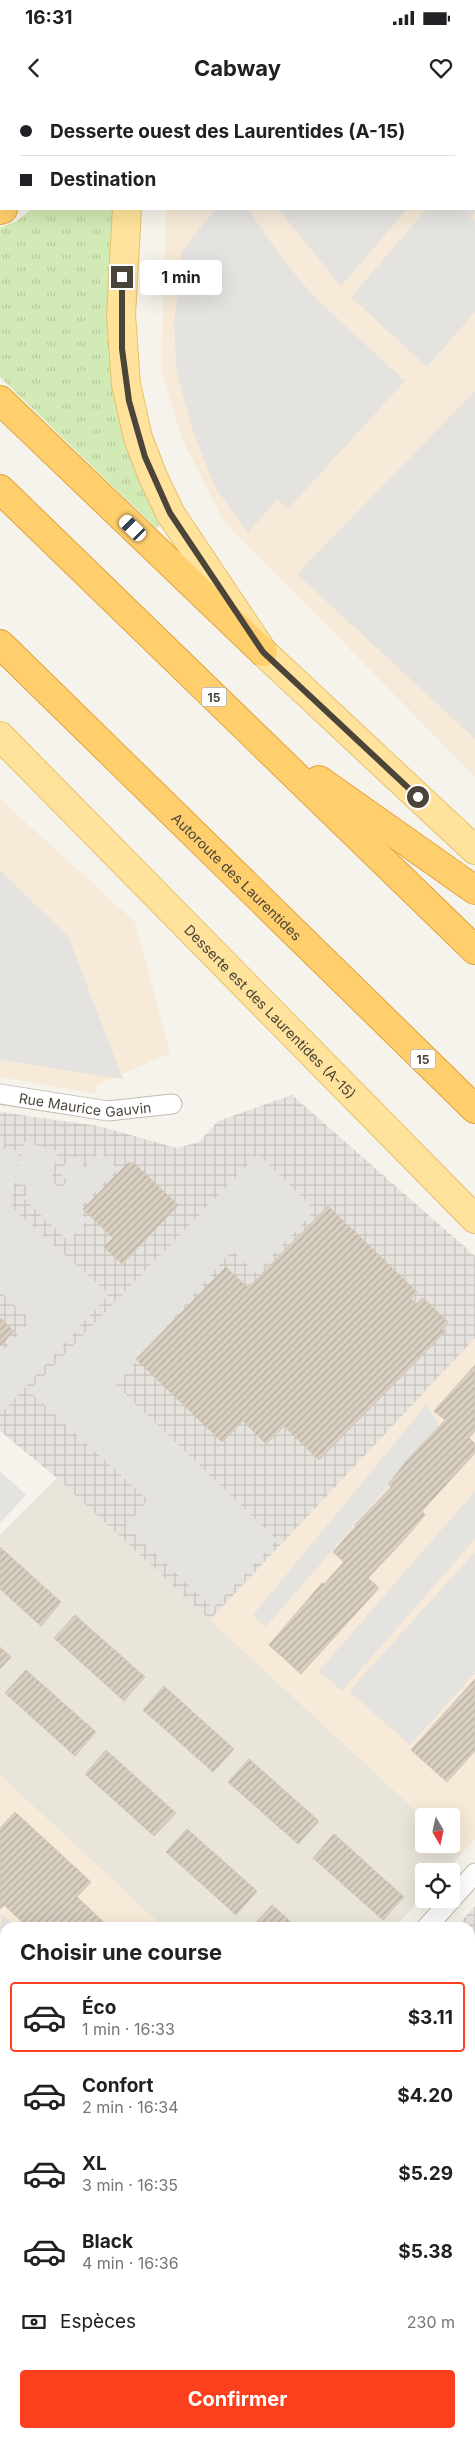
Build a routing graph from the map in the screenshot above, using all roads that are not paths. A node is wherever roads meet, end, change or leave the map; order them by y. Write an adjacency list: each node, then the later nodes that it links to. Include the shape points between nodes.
1 (127, 210): 5 (main road, via 121,334 129,401 138,438 178,528)
2 (0, 400): 5 (highway)
3 (0, 489): 6 (highway, 15)
4 (0, 644): 15 (highway, Autoroute des Laurentides / 15)
5 (263, 652): 10 (main road)
6 (246, 727): 11 (highway); 12 (highway, 15)
7 (0, 736): 9 (main road)
8 (0, 748): 9 (main road)
9 (66, 804): 16 (main road, Desserte est des Laurentides (A-15))
10 (475, 850)
11 (475, 890)
12 (475, 950)
13 (0, 1094): 14 (street, Rue Maurice Gauvin, via 97,1110 121,1111)
14 (172, 1104)
15 (475, 1109)
16 (475, 1219)
17 (475, 1873): 18 (street)
18 (431, 1922)

